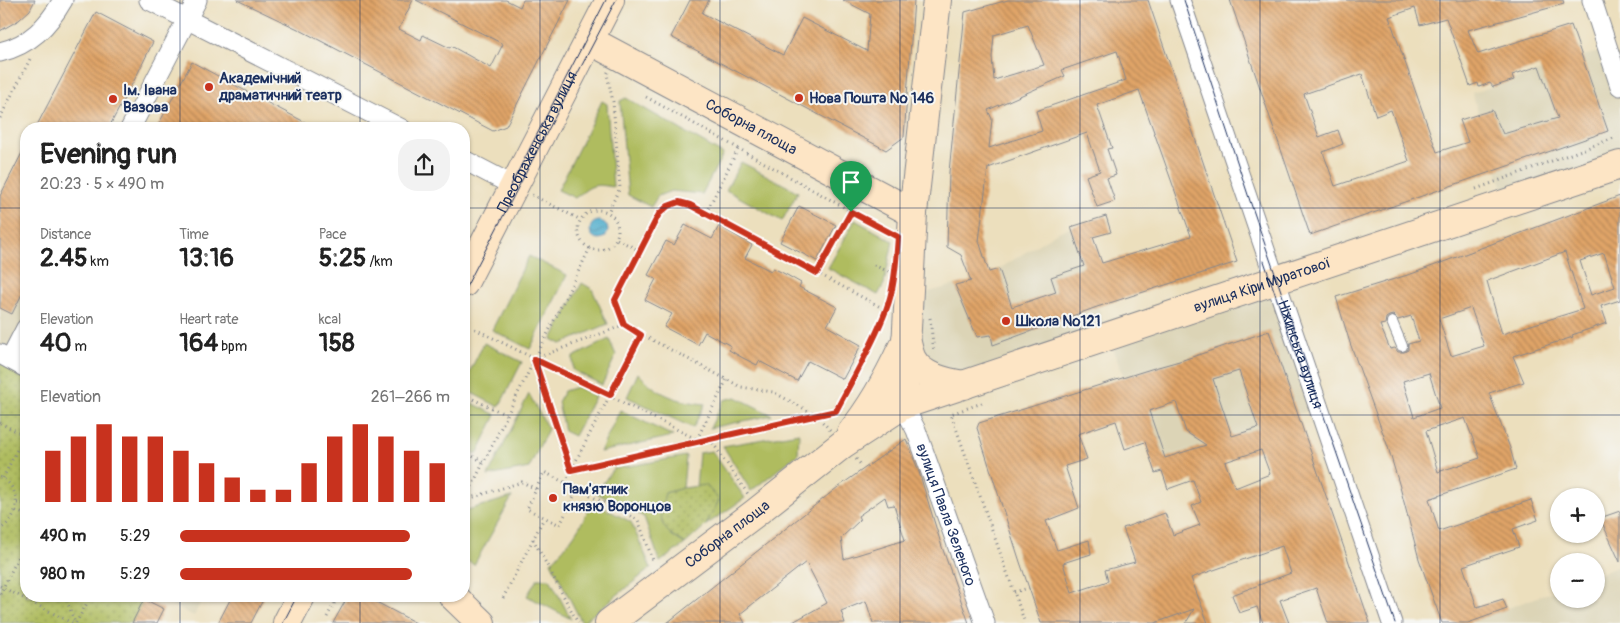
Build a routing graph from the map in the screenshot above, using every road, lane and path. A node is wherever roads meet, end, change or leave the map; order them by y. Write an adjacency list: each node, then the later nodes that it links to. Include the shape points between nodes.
1 (63, 0): 10 (street, via 48,24 35,36)
2 (149, 0): 8 (street)
3 (197, 0): 8 (street)
4 (610, 0): 9 (street, Преображенська вулиця)
5 (937, 0): 25 (street, Соборна площа)
6 (1180, 0): 35 (street, Ніжинська вулиця)
7 (1592, 0): 13 (street)
8 (187, 19): 16 (street); 17 (street)
9 (589, 40): 21 (street, Преображенська вулиця); 25 (street, Соборна площа)
10 (0, 52)
11 (30, 58): 15 (path)
12 (615, 79): 22 (path, via 606,74 613,102 620,188)
13 (1620, 86)
14 (639, 93): 18 (path)
15 (0, 118)
16 (134, 122)
17 (388, 122)
18 (738, 149): 23 (path); 24 (path)
19 (470, 163): 21 (street)
20 (1620, 165): 35 (street, вулиця Кіри Муратової)
21 (514, 186): 26 (path); 32 (street, Преображенська вулиця)
22 (608, 212): 26 (path, via 593,210); 28 (path, via 618,227)
23 (851, 212): 27 (path); 33 (path)
24 (706, 213): 30 (path, via 679,202 668,206 659,214); 33 (path)
25 (913, 213): 43 (street, Соборна площа)
26 (581, 220): 29 (path, via 578,226 580,240)
27 (898, 237)
28 (617, 239): 29 (path, via 608,248); 30 (path)
29 (590, 248): 47 (path)
30 (640, 251): 40 (path, via 615,300)
31 (874, 265): 34 (path)
32 (470, 270)
33 (817, 273): 38 (path)
34 (894, 275)
35 (1275, 281): 50 (street, вулиця Кіри Муратової); 102 (street, Ніжинська вулиця)
36 (889, 301): 38 (path)
37 (929, 309): 46 (path)
38 (886, 310): 56 (path, via 836,411)
39 (1392, 322): 45 (lane)
40 (624, 324): 42 (path); 47 (path)
41 (475, 329): 47 (path)
42 (641, 335): 49 (path); 51 (path)
43 (906, 340): 50 (street, via 913,360 925,373); 53 (street, Соборна площа); 61 (street, Соборна площа, via 865,416)
44 (20, 342): 48 (street)
45 (1402, 346)
46 (934, 354)
47 (534, 359): 51 (path); 55 (path); 65 (path)
48 (12, 360)
49 (727, 379): 56 (path, via 741,387 773,392); 60 (path)
50 (964, 385): 53 (street, вулиця Кіри Муратової)
51 (610, 395): 60 (path); 65 (path)
52 (470, 398): 55 (path)
53 (903, 405): 61 (street, Соборна площа); 100 (street, вулиця Павла Зеленого, via 916,430)
54 (951, 414): 84 (path)
55 (507, 415): 64 (path)
56 (816, 415): 59 (path)
57 (0, 423): 58 (path)
58 (20, 432)
59 (710, 439): 60 (path); 74 (path)
60 (699, 440): 65 (path)
61 (843, 444): 74 (street, Соборна площа)
62 (20, 445): 66 (path)
63 (470, 455): 64 (path)
64 (484, 462): 69 (path)
65 (571, 470): 67 (path)
66 (1, 477): 72 (path, via 13,488)
67 (565, 482): 68 (path); 70 (path, via 544,472)
68 (578, 488): 77 (path, via 560,526); 81 (path, via 638,520)
69 (470, 489)
70 (536, 489): 71 (path, via 522,482); 77 (path, via 526,509)
71 (470, 498)
72 (17, 503): 73 (path); 75 (path)
73 (20, 503)
74 (759, 510): 81 (street, Соборна площа)
75 (16, 511): 76 (path); 78 (path, via 8,524)
76 (20, 513)
77 (544, 518): 79 (path)
78 (0, 529)
79 (533, 539): 87 (path); 98 (path)
80 (20, 553): 82 (path)
81 (662, 584): 99 (street, Соборна площа)
82 (2, 587): 85 (path); 86 (path)
83 (1029, 588): 84 (path)
84 (1014, 592): 101 (path)
85 (0, 594)
86 (20, 596)
87 (503, 598)
88 (32, 602): 95 (path)
89 (67, 602): 95 (path)
90 (87, 602): 95 (path)
91 (297, 602): 96 (street)
92 (335, 602): 94 (path)
93 (459, 602): 97 (street)
94 (327, 617)
95 (74, 623)
96 (287, 623)
97 (481, 623)
98 (578, 623)
99 (610, 623)
100 (986, 623)
101 (1025, 623)
102 (1392, 623)

